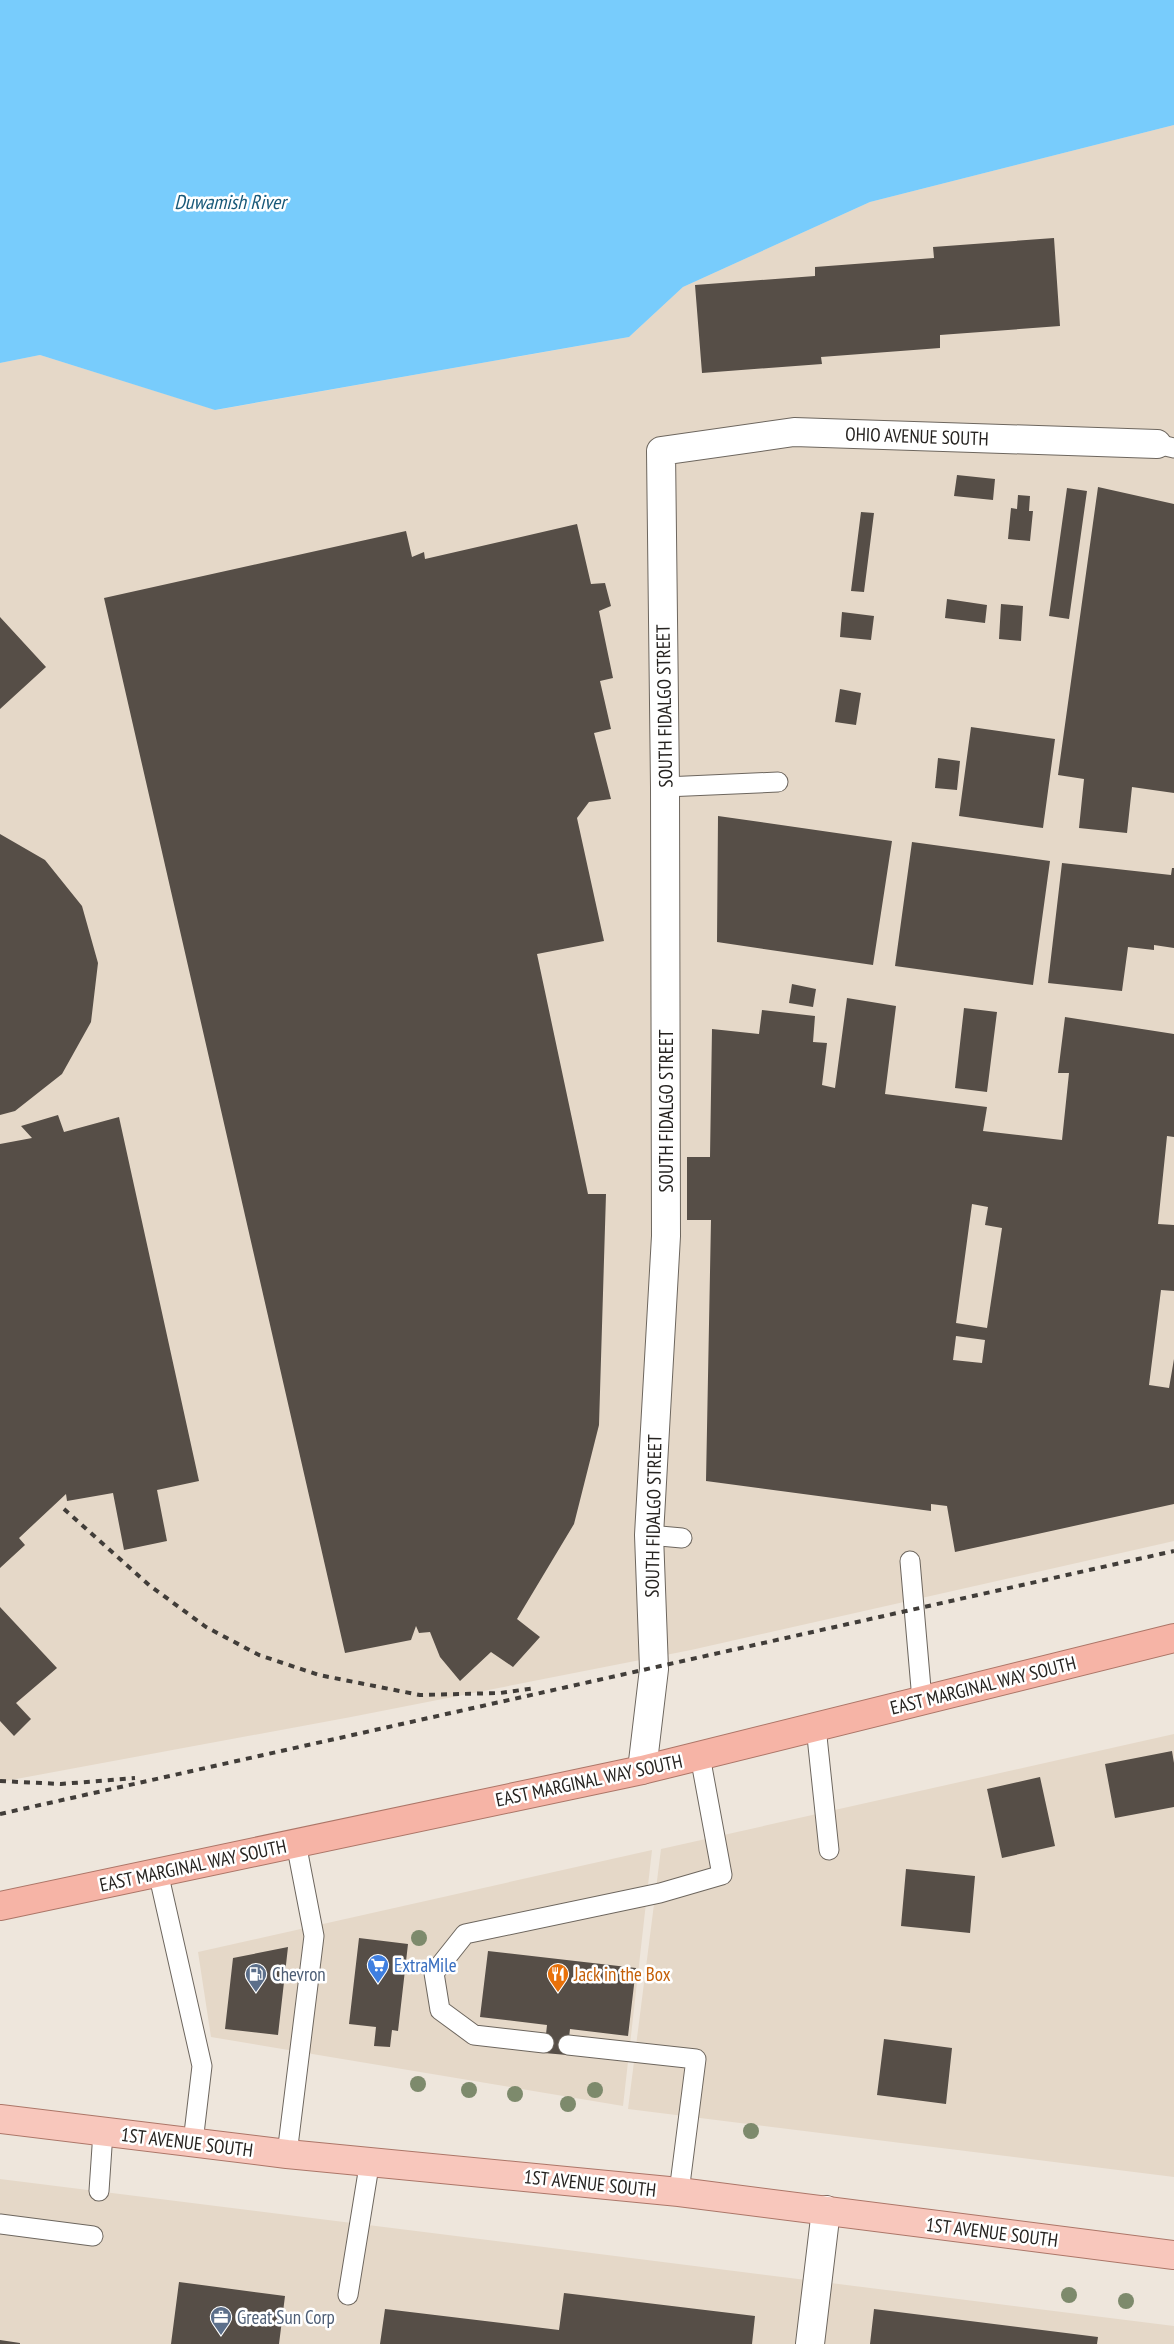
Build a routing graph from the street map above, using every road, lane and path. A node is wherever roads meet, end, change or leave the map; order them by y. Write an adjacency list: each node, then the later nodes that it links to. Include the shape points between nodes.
1 (1165, 446): 2 (street, OHIO AVENUE SOUTH, via 794,432)
2 (661, 451): 4 (street, SOUTH FIDALGO STREET)
3 (778, 782): 4 (lane)
4 (665, 786): 5 (street, SOUTH FIDALGO STREET, via 666,1236)
5 (649, 1535): 6 (lane); 12 (street, SOUTH FIDALGO STREET, via 654,1669)
6 (682, 1538)
7 (910, 1561): 9 (lane)
8 (1174, 1638): 9 (highway, EAST MARGINAL WAY SOUTH)
9 (922, 1700): 10 (highway, EAST MARGINAL WAY SOUTH)
10 (816, 1727): 11 (highway, EAST MARGINAL WAY SOUTH); 14 (lane)
11 (700, 1756): 12 (highway, EAST MARGINAL WAY SOUTH); 17 (lane, via 722,1875 660,1893 465,1934 434,1973 440,2010 474,2035)
12 (642, 1770): 13 (highway, EAST MARGINAL WAY SOUTH)
13 (296, 1843): 15 (highway, EAST MARGINAL WAY SOUTH); 22 (lane, via 314,1936)
14 (829, 1850)
15 (158, 1872): 16 (highway, EAST MARGINAL WAY SOUTH); 21 (lane, via 202,2066)
16 (0, 1906)
17 (544, 2043)
18 (568, 2045): 25 (lane, via 696,2059)
19 (1, 2118): 20 (main road, 1ST AVENUE SOUTH)
20 (103, 2132): 21 (main road, 1ST AVENUE SOUTH); 24 (lane)
21 (193, 2142): 22 (main road, 1ST AVENUE SOUTH)
22 (287, 2154): 23 (main road, 1ST AVENUE SOUTH)
23 (370, 2160): 25 (main road, 1ST AVENUE SOUTH); 30 (lane)
24 (99, 2192)
25 (679, 2192): 26 (main road, 1ST AVENUE SOUTH)
26 (826, 2210): 29 (main road, 1ST AVENUE SOUTH); 31 (street)
27 (0, 2224): 28 (lane)
28 (93, 2236)
29 (1174, 2255)
30 (348, 2295)
31 (810, 2344)

